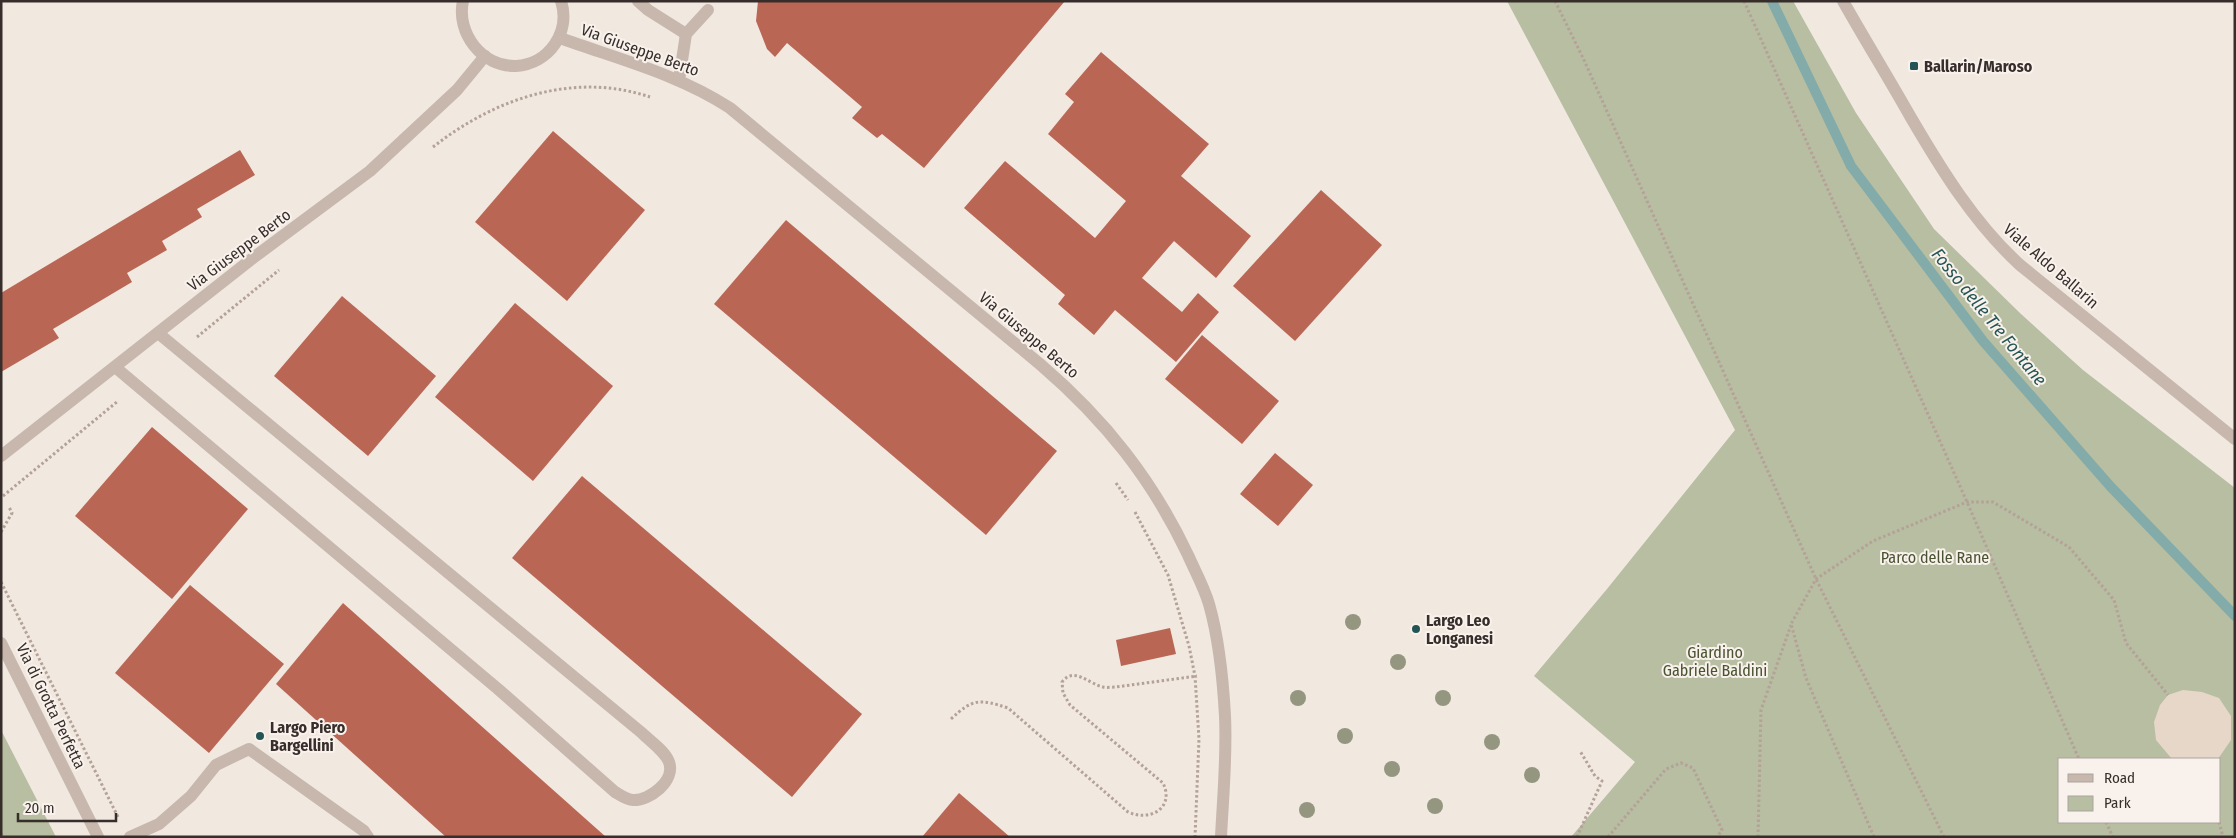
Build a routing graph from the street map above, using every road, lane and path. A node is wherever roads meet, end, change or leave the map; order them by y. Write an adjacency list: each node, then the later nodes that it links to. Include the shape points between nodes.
1 (464, 1): 10 (street, Via Giuseppe Berto, via 462,24 467,38)
2 (561, 1): 9 (street, Via Giuseppe Berto, via 564,17)
3 (638, 1): 8 (street)
4 (1555, 1): 28 (path)
5 (1744, 1): 23 (path)
6 (1843, 1): 19 (street, Viale Aldo Ballarin, via 1931,151 1989,234 2020,265)
7 (708, 10): 8 (street)
8 (686, 34): 11 (street)
9 (560, 38): 10 (street, Via Giuseppe Berto, via 549,52 525,64 514,66); 11 (street, Via Giuseppe Berto)
10 (485, 56): 15 (street, Via Giuseppe Berto, via 456,90 370,171)
11 (679, 80): 32 (street, Via Giuseppe Berto, via 742,118 1041,365 1102,422 1141,472 1174,526 1208,603)
12 (654, 98): 13 (path, via 637,92 602,88 565,88 535,94 485,112)
13 (431, 149)
14 (285, 266): 16 (path)
15 (158, 333): 16 (street); 17 (street, Via Giuseppe Berto)
16 (180, 351): 18 (street, via 642,733 665,754 669,762 671,770 664,783 643,799 631,800 615,792)
17 (115, 368): 18 (street); 20 (street, Via Giuseppe Berto)
18 (138, 385): 22 (path)
19 (2235, 439)
20 (1, 456)
21 (1114, 480): 24 (path)
22 (3, 496)
23 (1968, 502): 28 (path, via 1873,541); 34 (path, via 1993,502 2069,547 2114,600 2126,643); 37 (path)
24 (1130, 503)
25 (9, 507): 27 (path, via 12,513)
26 (1135, 511): 33 (path, via 1168,575)
27 (1, 532)
28 (1816, 579): 30 (path); 53 (path)
29 (1, 582): 38 (path)
30 (1791, 624): 51 (path, via 1761,710); 52 (path, via 1806,678)
31 (1, 643): 43 (street, Via di Grotta Perfetta)
32 (1221, 672): 33 (path); 47 (street, Via Giuseppe Berto, via 1226,742)
33 (1195, 676): 35 (path, via 1116,688 1103,687 1076,676 1062,682 1063,693 1070,705 1163,783 1167,794 1163,805 1148,816 1128,812 1008,708 976,701); 46 (path, via 1199,739)
34 (2168, 695)
35 (951, 719)
36 (1580, 751): 48 (path, via 1595,776 1602,781)
37 (2079, 758)
38 (115, 812)
39 (2106, 823): 54 (path)
40 (2219, 823): 55 (path)
41 (1, 833): 42 (path)
42 (3, 837)
43 (98, 837)
44 (130, 837): 45 (street, via 159,824 191,796 216,765 249,749)
45 (368, 837)
46 (1195, 837)
47 (1220, 837)
48 (1577, 837)
49 (1608, 837): 50 (path, via 1666,769 1681,763 1693,768 1722,830)
50 (1717, 837)
51 (1758, 837)
52 (1874, 837)
53 (1944, 837)
54 (2113, 837)
55 (2223, 837)

